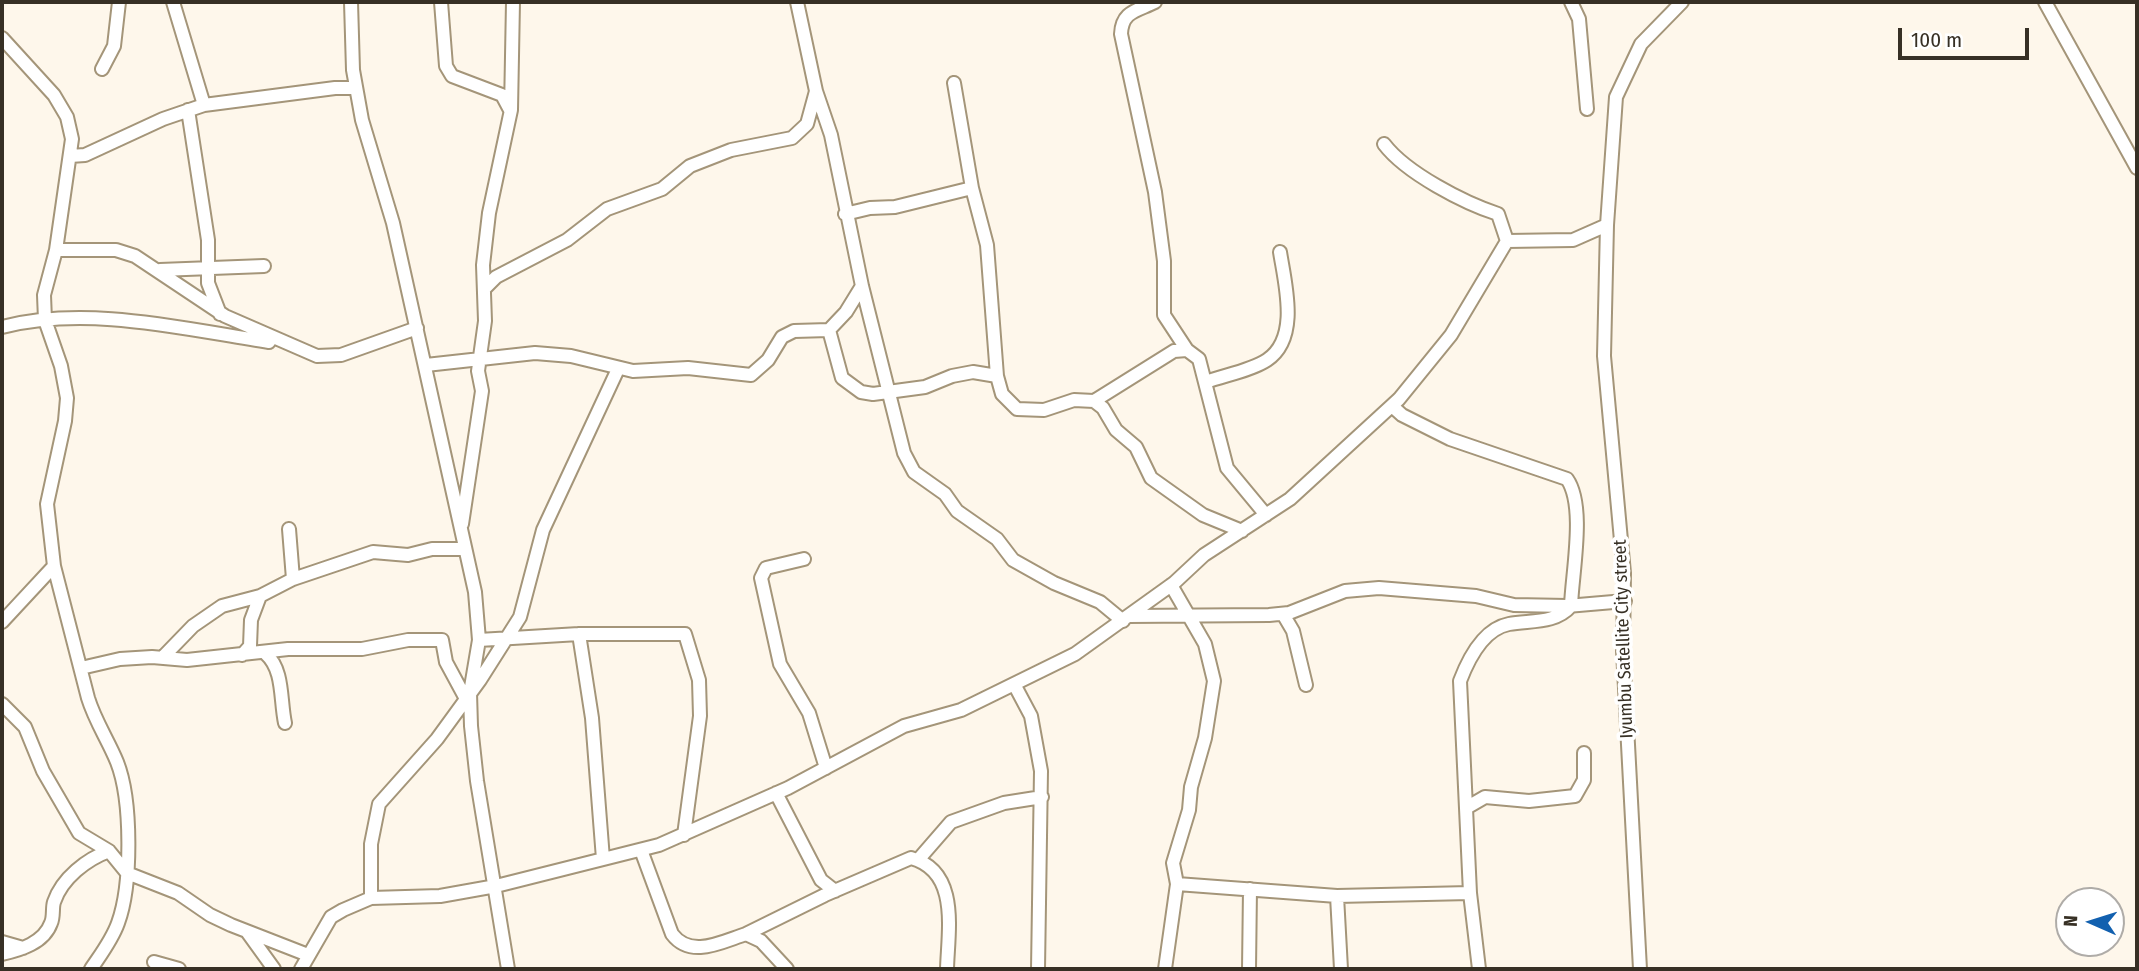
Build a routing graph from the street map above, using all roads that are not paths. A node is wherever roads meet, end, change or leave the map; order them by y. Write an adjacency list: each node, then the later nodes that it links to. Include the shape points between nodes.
1 (119, 2): 12 (street, via 114,46)
2 (173, 2): 16 (street)
3 (351, 2): 14 (street)
4 (441, 2): 19 (street, via 446,66 452,76 502,95)
5 (513, 2): 19 (street)
6 (797, 2): 15 (street)
7 (1156, 2): 40 (street, via 1127,14 1121,34 1155,192 1164,261 1164,314)
8 (1571, 2): 17 (street, via 1579,19)
9 (1682, 2): 25 (street, Iyumbu Satellite City street, via 1641,44 1616,96)
10 (2045, 2): 22 (street)
11 (2, 38): 21 (street, via 41,78 67,117)
12 (102, 69)
13 (954, 83): 23 (street)
14 (356, 89): 16 (street); 37 (street)
15 (816, 91): 24 (street, via 831,135); 33 (street, via 807,124 792,138 731,150 690,166 662,189 607,209 567,240 496,277)
16 (204, 105): 18 (street)
17 (1587, 108)
18 (188, 110): 21 (street, via 85,155); 29 (street, via 208,240)
19 (511, 110): 33 (street, via 489,213)
20 (1384, 144): 26 (street, via 1394,158 1431,181 1499,214)
21 (70, 156): 27 (street)
22 (2137, 168)
23 (972, 188): 24 (street, via 895,208); 44 (street, via 987,245)
24 (845, 214): 32 (street)
25 (1607, 225): 26 (street, via 1573,240); 61 (street, Iyumbu Satellite City street, via 1604,356)
26 (1507, 241): 48 (street, via 1451,335)
27 (56, 250): 31 (street, via 116,250); 35 (street, via 44,295)
28 (1280, 252): 45 (street, via 1289,302 1282,343 1266,361)
29 (207, 266): 30 (street); 31 (street); 34 (street)
30 (264, 266)
31 (160, 270): 34 (street)
32 (862, 286): 38 (street); 46 (street)
33 (484, 289): 41 (street)
34 (220, 314): 39 (street)
35 (45, 320): 36 (street); 39 (street, via 109,320); 55 (street, via 67,398 47,504)
36 (2, 327)
37 (417, 328): 39 (street, via 341,355 317,356); 42 (street)
38 (829, 330): 43 (street, via 794,331 782,337 768,360 751,375 688,368); 46 (street, via 842,378 861,392)
39 (290, 345)
40 (1187, 350): 45 (street, via 1199,359); 47 (street, via 1174,351)
41 (480, 359): 42 (street); 43 (street, via 558,354); 50 (street, via 482,391)
42 (426, 365): 50 (street)
43 (618, 369): 68 (street, via 544,530 520,617)
44 (997, 376): 46 (street, via 973,372); 47 (street, via 1002,394 1017,409 1044,410 1074,400)
45 (1206, 382): 49 (street, via 1227,468)
46 (891, 392): 65 (street, via 904,453 914,472 945,494 957,511 997,538 1013,560)
47 (1094, 401): 52 (street, via 1136,447 1151,478 1205,516)
48 (1392, 406): 49 (street, via 1305,487); 62 (street, via 1450,439 1567,479 1574,495 1576,539)
49 (1266, 514): 52 (street)
50 (461, 527): 53 (street)
51 (289, 529): 56 (street)
52 (1242, 531): 58 (street, via 1204,555)
53 (465, 549): 56 (street, via 408,555 373,552); 69 (street)
54 (804, 559): 80 (street, via 766,568 761,578 780,664 809,713)
55 (54, 566): 57 (street); 59 (street)
56 (293, 579): 60 (street)
57 (38, 583): 59 (street); 66 (street)
58 (1171, 585): 64 (street); 65 (street)
59 (62, 592): 73 (street)
60 (260, 596): 71 (street, via 251,620 250,646); 72 (street, via 222,606 193,626)
61 (1625, 601): 62 (street); 116 (street, Iyumbu Satellite City street, via 1623,651)
62 (1571, 606): 63 (street, via 1514,605 1476,596 1379,588 1345,591); 83 (street, via 1554,617 1505,624 1469,656 1460,681)
63 (1283, 614): 64 (street); 75 (street, via 1293,631)
64 (1191, 617): 65 (street); 90 (street, via 1205,643 1214,681 1189,810 1173,863)
65 (1125, 618): 74 (street, via 1075,654)
66 (2, 622)
67 (579, 634): 68 (street); 84 (street, via 685,634 699,680 701,716); 87 (street, via 595,744)
68 (507, 638): 69 (street); 76 (street)
69 (479, 640): 76 (street)
70 (266, 653): 71 (street); 76 (street, via 442,640 446,662); 78 (street, via 279,676)
71 (242, 655): 72 (street)
72 (162, 658): 73 (street, via 120,659)
73 (81, 668): 89 (street, via 94,718 123,781)
74 (1014, 684): 80 (street, via 961,710 904,726); 82 (street, via 1036,736)
75 (1306, 685)
76 (468, 696): 91 (street); 96 (street, via 379,804 371,844)
77 (2, 704): 85 (street, via 25,727 43,771 79,833)
78 (285, 723)
79 (1584, 753): 83 (street, via 1584,780 1575,796 1530,801 1485,797)
80 (826, 768): 81 (street)
81 (776, 793): 84 (street); 93 (street, via 821,880)
82 (1042, 797): 88 (street, via 1004,803 951,822); 111 (street)
83 (1466, 808): 94 (street)
84 (684, 835): 86 (street)
85 (109, 850): 89 (street); 100 (street, via 72,875 54,900 51,923 42,937)
86 (641, 850): 87 (street); 98 (street, via 678,942 689,948 702,947)
87 (603, 859): 91 (street)
88 (919, 860): 93 (street, via 900,861); 110 (street, via 946,887)
89 (127, 873): 97 (street, via 178,893); 104 (street, via 119,921)
90 (1177, 884): 92 (street); 112 (street)
91 (496, 886): 96 (street, via 440,896); 108 (street)
92 (1250, 890): 95 (street); 113 (street)
93 (835, 891): 98 (street)
94 (1471, 893): 95 (street); 115 (street)
95 (1337, 895): 114 (street)
96 (372, 898): 102 (street, via 331,917)
97 (247, 932): 102 (street); 106 (street)
98 (746, 934): 109 (street, via 761,941)
99 (2, 942): 100 (street)
100 (23, 948): 101 (street)
101 (2, 954)
102 (308, 956): 107 (street)
103 (154, 962): 105 (street)
104 (91, 969)
105 (179, 969)
106 (274, 969)
107 (301, 969)
108 (509, 969)
109 (787, 969)
110 (947, 969)
111 (1038, 969)
112 (1165, 969)
113 (1249, 969)
114 (1342, 969)
115 (1479, 969)
116 (1640, 969)

